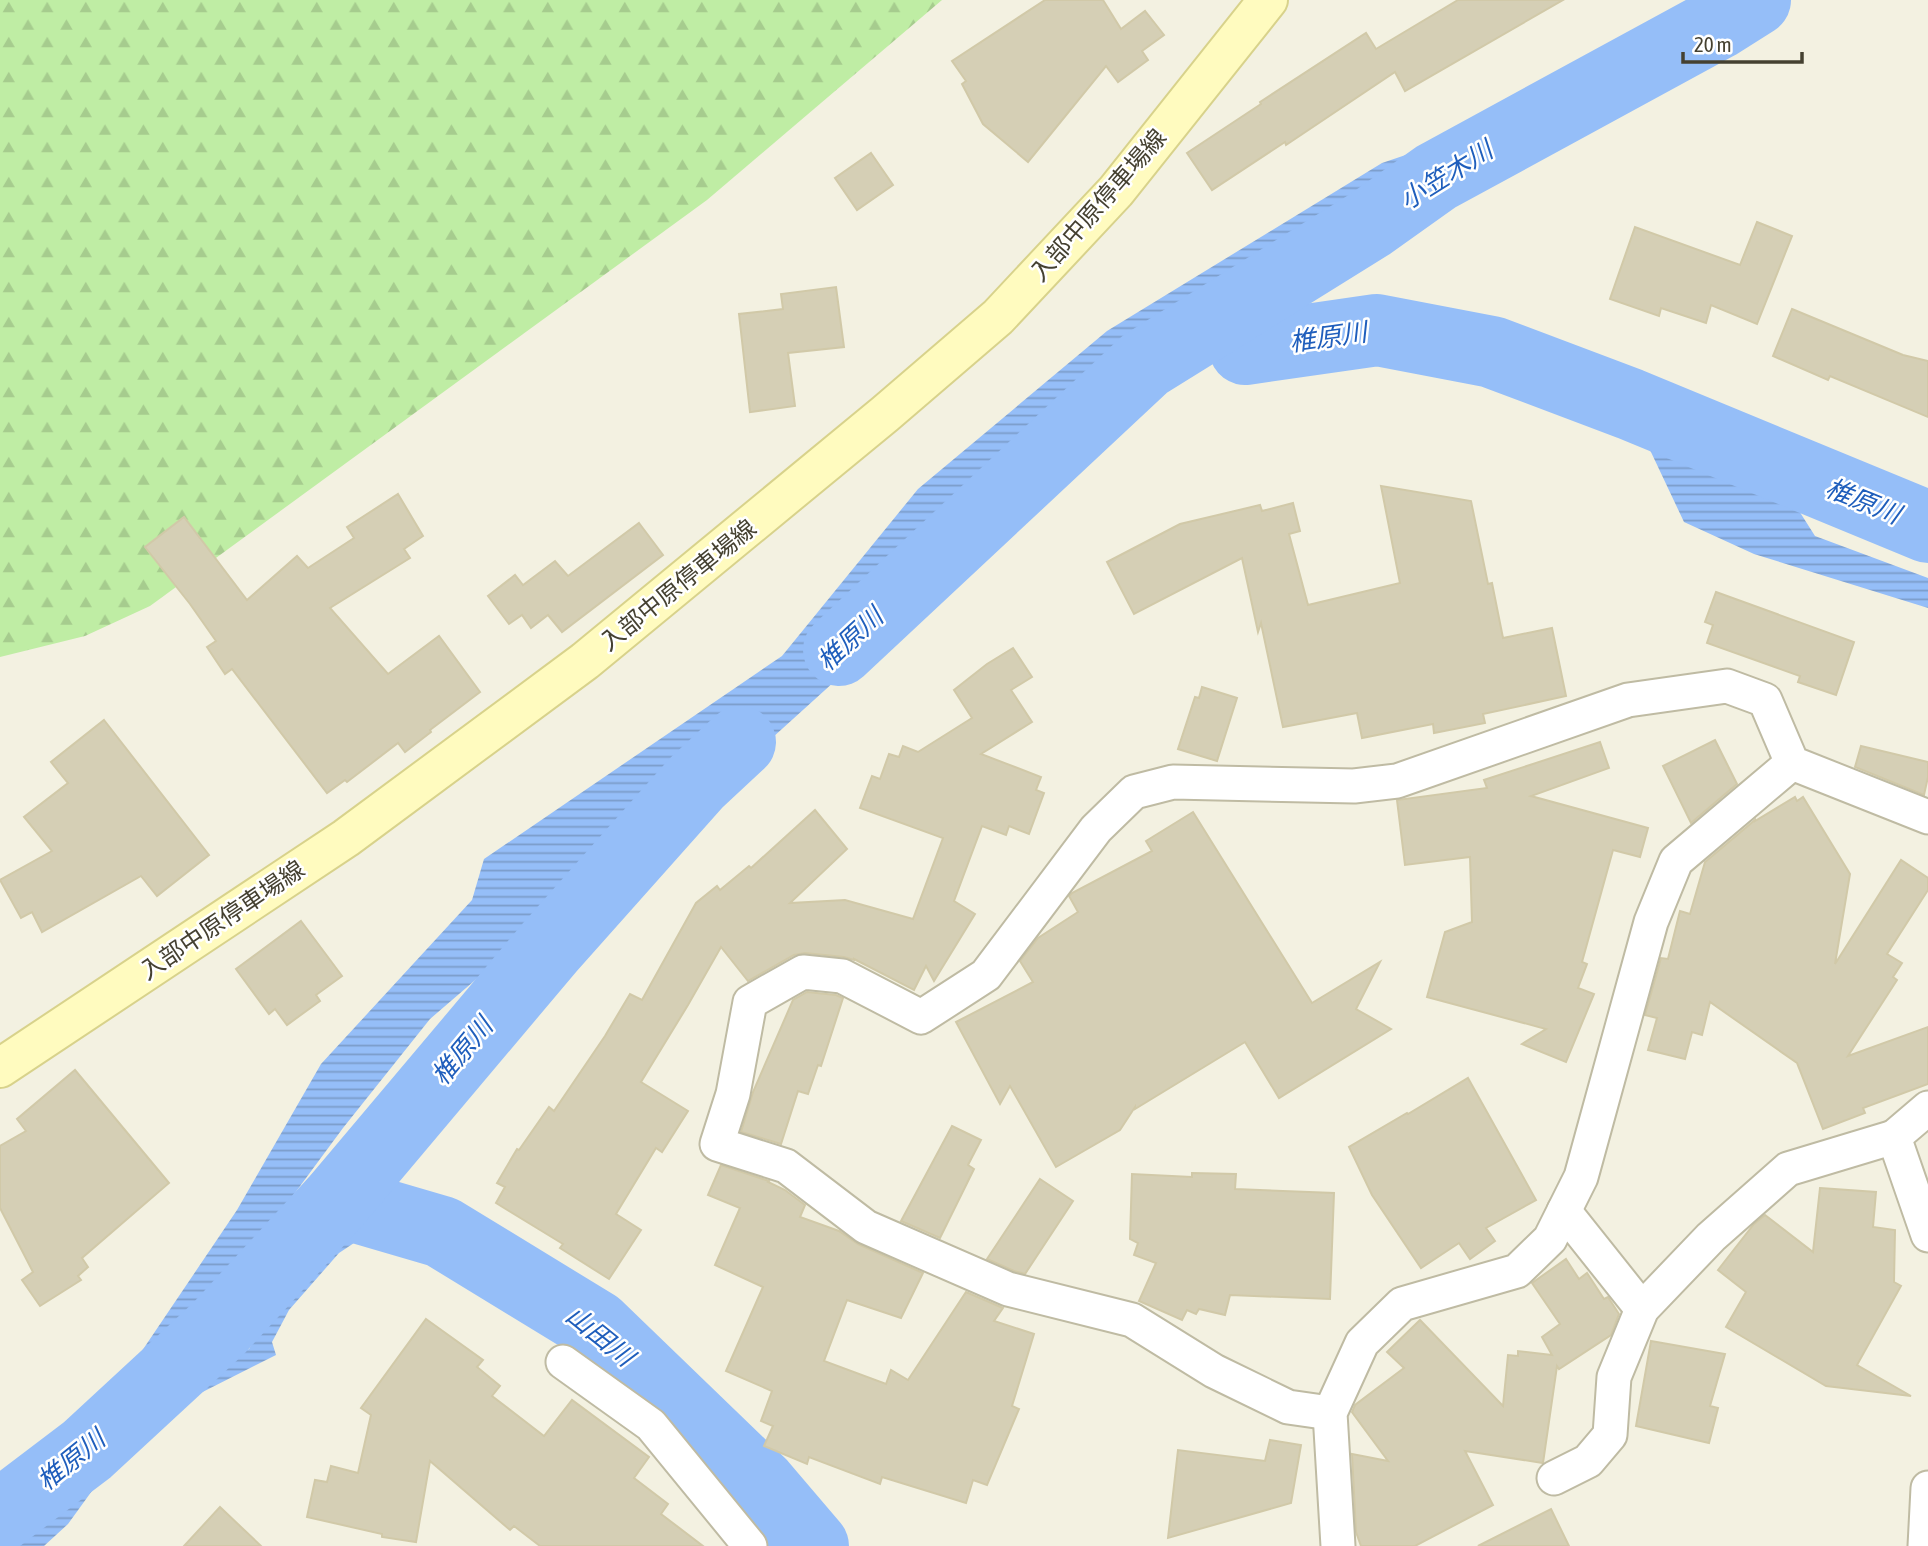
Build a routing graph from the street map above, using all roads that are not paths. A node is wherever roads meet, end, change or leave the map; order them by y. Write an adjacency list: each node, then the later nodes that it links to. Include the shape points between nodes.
1 (1268, 0): 4 (main road, 入部中原停車場線, via 1116,191 998,317 885,414 585,662 346,838)
2 (1792, 763): 3 (street); 7 (street, via 1676,861 1651,922 1581,1177); 11 (street, via 1765,700 1727,686 1628,700 1397,781 1354,786 1173,782 1133,792 1096,829 986,975 921,1017 842,976 803,972 750,1002 733,1094 716,1144 786,1166 866,1227 1008,1289 1132,1320 1214,1371 1288,1407)
3 (1928, 817)
4 (0, 1068)
5 (1928, 1108): 6 (street)
6 (1894, 1138): 8 (street); 9 (street, via 1788,1169 1711,1237)
7 (1564, 1211): 9 (street); 11 (street, via 1550,1239 1517,1271 1402,1304 1362,1343)
8 (1928, 1235)
9 (1642, 1309): 12 (street, via 1614,1377 1610,1435 1588,1461)
10 (563, 1362): 14 (street, via 650,1425)
11 (1331, 1413): 15 (street)
12 (1554, 1478)
13 (1928, 1488): 16 (street)
14 (749, 1545)
15 (1338, 1546)
16 (1925, 1546)

